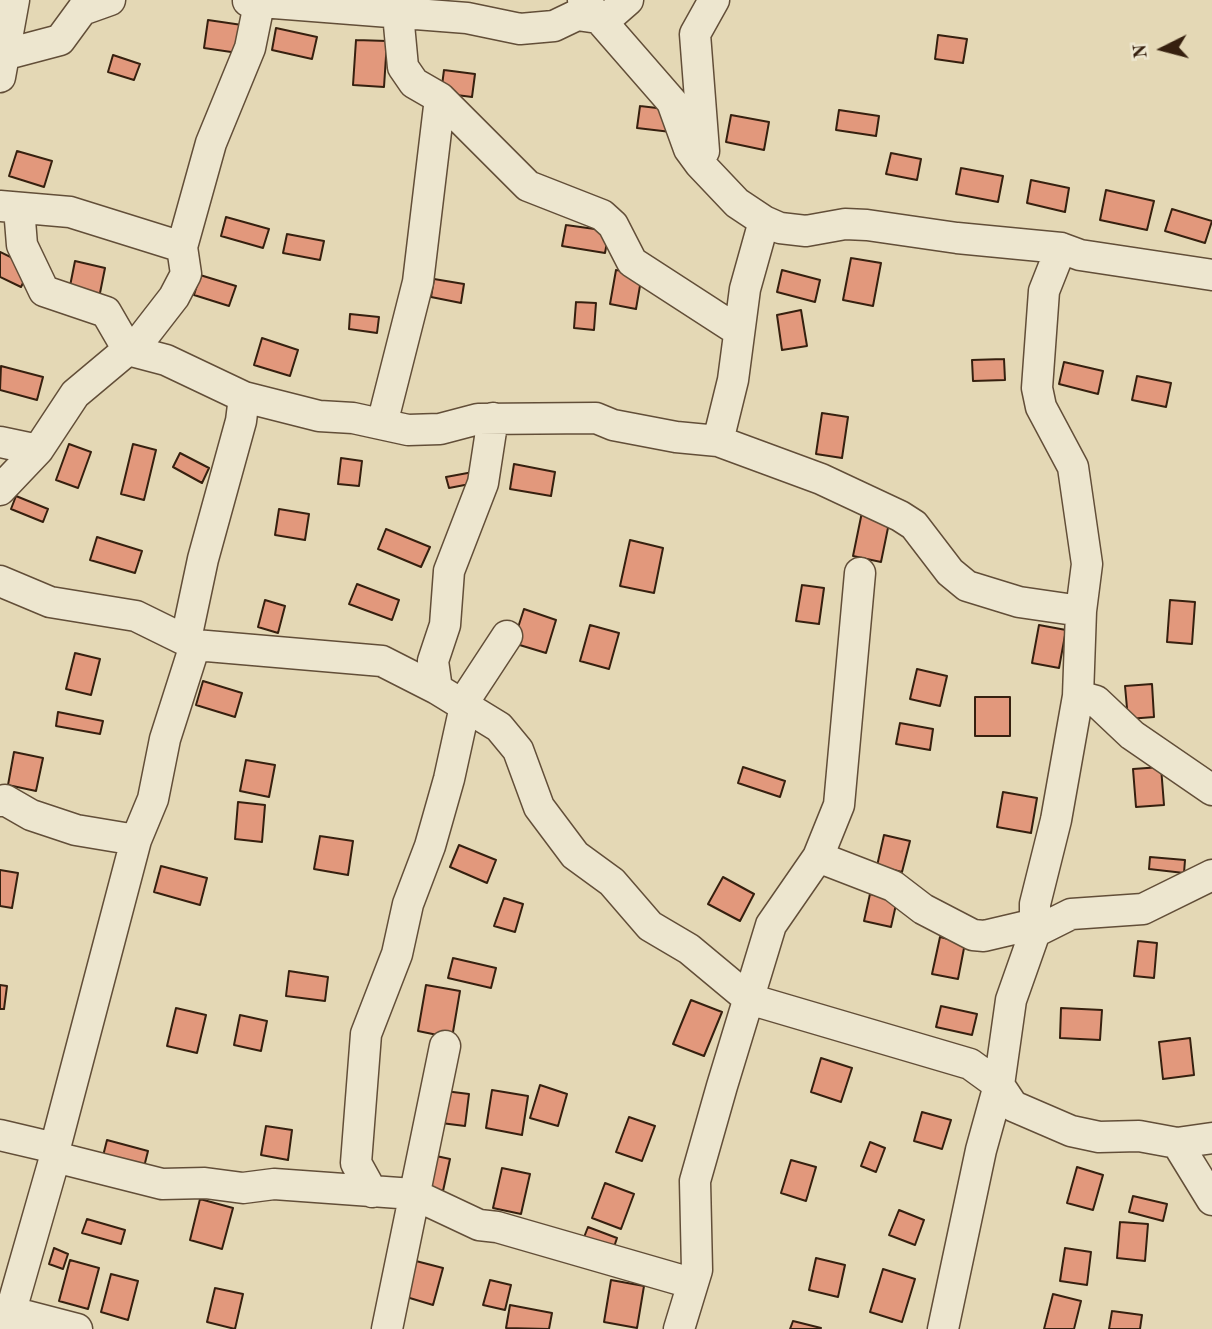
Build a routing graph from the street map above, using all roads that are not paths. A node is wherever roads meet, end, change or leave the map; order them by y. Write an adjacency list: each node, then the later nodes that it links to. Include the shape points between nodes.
1 (14, 0): 8 (street)
2 (110, 0): 8 (street, via 82,10 60,40)
3 (628, 0): 6 (street, via 612,14)
4 (714, 0): 10 (street, via 695,34 705,155)
5 (256, 1): 7 (street); 13 (street, via 250,48 211,143)
6 (591, 9): 7 (street, via 554,26 520,29 475,19); 10 (street, via 672,102 689,149)
7 (398, 14): 9 (street, via 403,67 414,83)
8 (3, 66)
9 (440, 97): 16 (street, via 528,186 602,215 613,225 632,262); 20 (street, via 418,282)
10 (700, 164): 12 (street, via 737,203)
11 (9, 207): 13 (street, via 70,212); 17 (street, via 44,291 106,312)
12 (764, 221): 14 (street, via 806,231 855,223); 16 (street)
13 (182, 247): 17 (street, via 184,281 164,312)
14 (1061, 248): 15 (street, via 1080,255); 27 (street, via 1044,291 1037,388 1041,407 1074,472 1087,564)
15 (1212, 275)
16 (737, 330): 21 (street, via 733,380)
17 (128, 350): 18 (street, via 166,360); 23 (street, via 75,394)
18 (244, 397): 20 (street, via 319,416); 29 (street, via 195,592)
19 (493, 418): 20 (street, via 417,431); 21 (street, via 596,418 676,437); 30 (street, via 483,483 449,571 445,625 433,661)
20 (382, 424)
21 (718, 441): 27 (street, via 821,479 900,516 914,525 950,572 967,586 1019,602)
22 (0, 442): 23 (street)
23 (38, 450): 24 (street)
24 (0, 490)
25 (860, 573): 36 (street, via 839,805)
26 (0, 581): 29 (street, via 50,602 136,616)
27 (1081, 611): 31 (street)
28 (508, 636): 32 (street)
29 (191, 642): 30 (street, via 382,661); 35 (street, via 153,799)
30 (437, 689): 32 (street)
31 (1078, 696): 33 (street, via 1096,701 1132,735); 38 (street, via 1056,820 1034,904)
32 (465, 705): 39 (street, via 499,727 515,746 534,799 575,855 612,882 650,926 683,945); 46 (street, via 430,846 363,1045 356,1163)
33 (1212, 789)
34 (0, 801): 35 (street, via 76,830)
35 (136, 840): 45 (street)
36 (818, 857): 38 (street, via 893,886 923,909 973,935); 39 (street, via 771,925)
37 (1212, 875): 38 (street, via 1143,909 1072,914)
38 (1035, 928): 41 (street, via 1011,1000)
39 (748, 999): 41 (street, via 948,1055 981,1069); 49 (street, via 695,1181 697,1262)
40 (445, 1046): 47 (street)
41 (999, 1085): 44 (street, via 1013,1106 1071,1131); 54 (street)
42 (0, 1135): 45 (street)
43 (1212, 1138): 44 (street)
44 (1177, 1143): 48 (street)
45 (55, 1153): 46 (street, via 162,1184 243,1188 274,1184); 50 (street)
46 (372, 1192): 47 (street)
47 (413, 1194): 49 (street, via 479,1225); 52 (street)
48 (1212, 1200)
49 (691, 1283): 53 (street)
50 (3, 1316): 51 (street)
51 (77, 1329)
52 (387, 1329)
53 (679, 1329)
54 (943, 1329)

